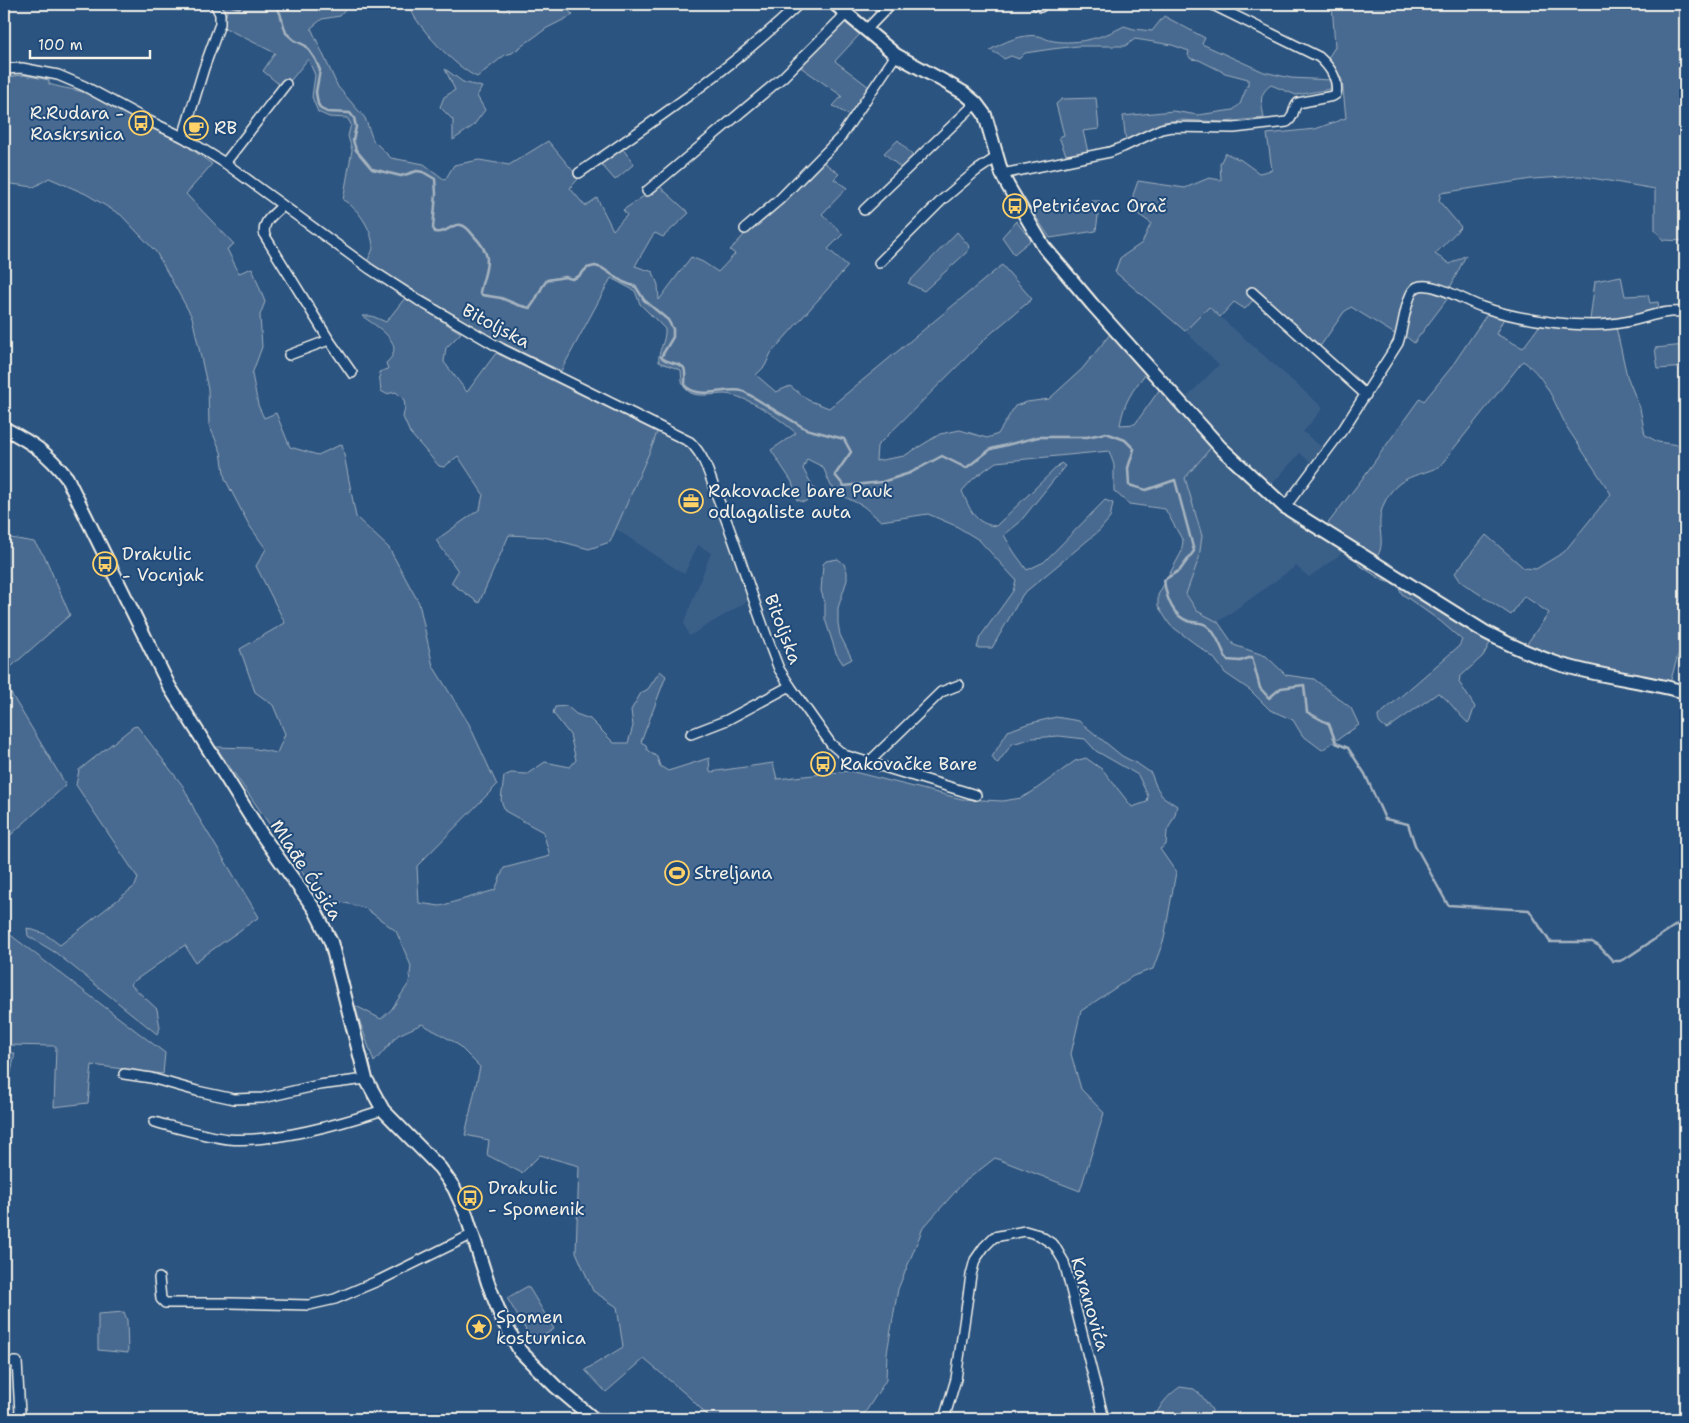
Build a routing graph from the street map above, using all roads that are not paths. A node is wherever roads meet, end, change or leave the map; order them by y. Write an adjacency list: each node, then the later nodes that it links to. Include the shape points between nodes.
1 (215, 4): 12 (street, via 220,24)
2 (799, 4): 15 (street, via 719,74)
3 (835, 4): 6 (street)
4 (891, 4): 7 (street)
5 (1211, 4): 16 (street, via 1320,57 1336,81 1336,94 1298,103 1294,116 1287,122 1234,128 1161,129 1110,152)
6 (847, 13): 7 (street); 17 (street, via 783,77)
7 (866, 30): 8 (street)
8 (896, 55): 11 (street); 20 (street, via 840,138)
9 (4, 69): 12 (street, Bitoljska, via 22,68 58,75)
10 (286, 84): 14 (street)
11 (976, 103): 13 (street, via 985,114); 19 (street)
12 (183, 137): 14 (street, Bitoljska)
13 (997, 157): 16 (street); 21 (street, via 942,200)
14 (225, 163): 18 (street, Bitoljska)
15 (579, 173)
16 (1002, 174): 29 (street, via 1044,247 1092,304 1221,448)
17 (647, 191)
18 (282, 206): 24 (street, via 265,224 265,236); 31 (street, Bitoljska, via 377,273 475,334 684,438 695,447 702,456 731,530 771,649)
19 (864, 210)
20 (745, 230)
21 (879, 263)
22 (1252, 292): 27 (street)
23 (1685, 312): 27 (street, via 1664,312 1626,322 1592,325 1531,319 1493,311 1433,286 1418,286 1409,297 1398,343)
24 (329, 340): 25 (street); 26 (street)
25 (289, 355)
26 (352, 373)
27 (1366, 395): 29 (street)
28 (4, 428): 37 (street, Mlađe Ćusića, via 37,447 67,478 169,686 262,835 315,910 331,942)
29 (1285, 507): 32 (street, via 1508,644 1558,664)
30 (959, 685): 34 (street, via 941,692)
31 (790, 686): 33 (street, via 727,720); 34 (street, Bitoljska, via 831,744 844,755)
32 (1685, 692)
33 (691, 734)
34 (868, 763): 35 (street)
35 (976, 795)
36 (124, 1074): 37 (street, via 234,1099 263,1098 319,1085)
37 (366, 1079): 38 (street, Mlađe Ćusića)
38 (382, 1110): 39 (street, via 312,1129 252,1138 228,1139); 40 (street, Mlađe Ćusića, via 440,1168 454,1188)
39 (154, 1122)
40 (473, 1234): 41 (street, via 380,1280 335,1299 309,1305 165,1303 161,1299); 44 (street, Mlađe Ćusića, via 502,1319 520,1351 556,1388)
41 (159, 1278)
42 (4, 1362): 43 (street, via 17,1362)
43 (20, 1413)
44 (594, 1419)
45 (944, 1419): 46 (street, Karanovića, via 956,1379 975,1260 994,1237 1025,1231 1054,1245 1064,1262)
46 (1104, 1419)

